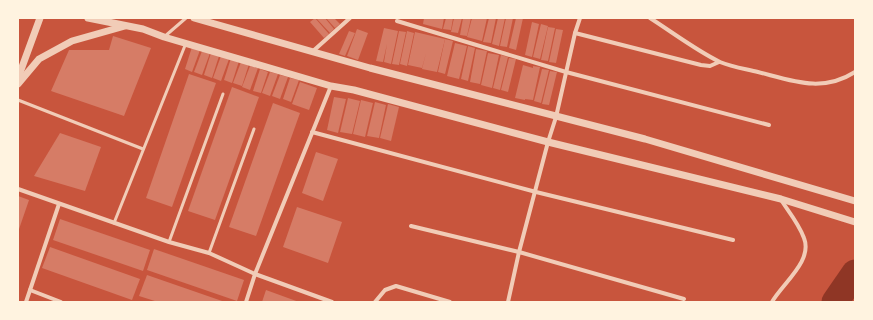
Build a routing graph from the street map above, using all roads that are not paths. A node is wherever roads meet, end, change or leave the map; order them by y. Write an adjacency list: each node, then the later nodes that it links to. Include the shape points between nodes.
1 (40, 18): 17 (street)
2 (88, 18): 9 (street)
3 (186, 18): 11 (lane)
4 (194, 18): 13 (street)
5 (350, 18): 13 (street)
6 (580, 18): 10 (street)
7 (650, 18): 14 (street)
8 (397, 21): 15 (street)
9 (127, 26): 11 (street); 18 (street, via 72,41 39,59)
10 (575, 33): 14 (street, via 701,65 710,66); 15 (street)
11 (164, 37): 12 (street)
12 (186, 42): 19 (street); 27 (lane)
13 (312, 52): 22 (street)
14 (719, 62): 16 (street, via 807,84 831,82 846,78)
15 (566, 72): 22 (street); 23 (street)
16 (855, 72)
17 (18, 78)
18 (18, 84)
19 (331, 86): 25 (street); 26 (street)
20 (223, 94): 37 (lane)
21 (18, 100): 27 (lane)
22 (556, 117): 26 (street); 31 (street, via 645,139)
23 (769, 125)
24 (254, 129): 39 (lane)
25 (312, 132): 29 (street); 40 (street)
26 (548, 142): 29 (street); 30 (street)
27 (143, 150): 34 (lane)
28 (18, 189): 32 (street)
29 (536, 192): 36 (street); 38 (street)
30 (781, 199): 33 (street); 50 (street, via 800,228 806,248 801,264)
31 (855, 201)
32 (59, 204): 34 (street); 41 (street)
33 (855, 222)
34 (114, 223): 37 (street)
35 (411, 226): 38 (street)
36 (733, 240)
37 (169, 242): 39 (street)
38 (519, 252): 42 (street); 49 (street)
39 (209, 253): 40 (street)
40 (255, 274): 45 (street); 46 (street)
41 (30, 290): 43 (street); 44 (street)
42 (684, 299)
43 (26, 302)
44 (61, 302)
45 (246, 302)
46 (332, 302)
47 (375, 302): 48 (street, via 385,290 396,286)
48 (450, 302)
49 (508, 302)
50 (772, 302)

